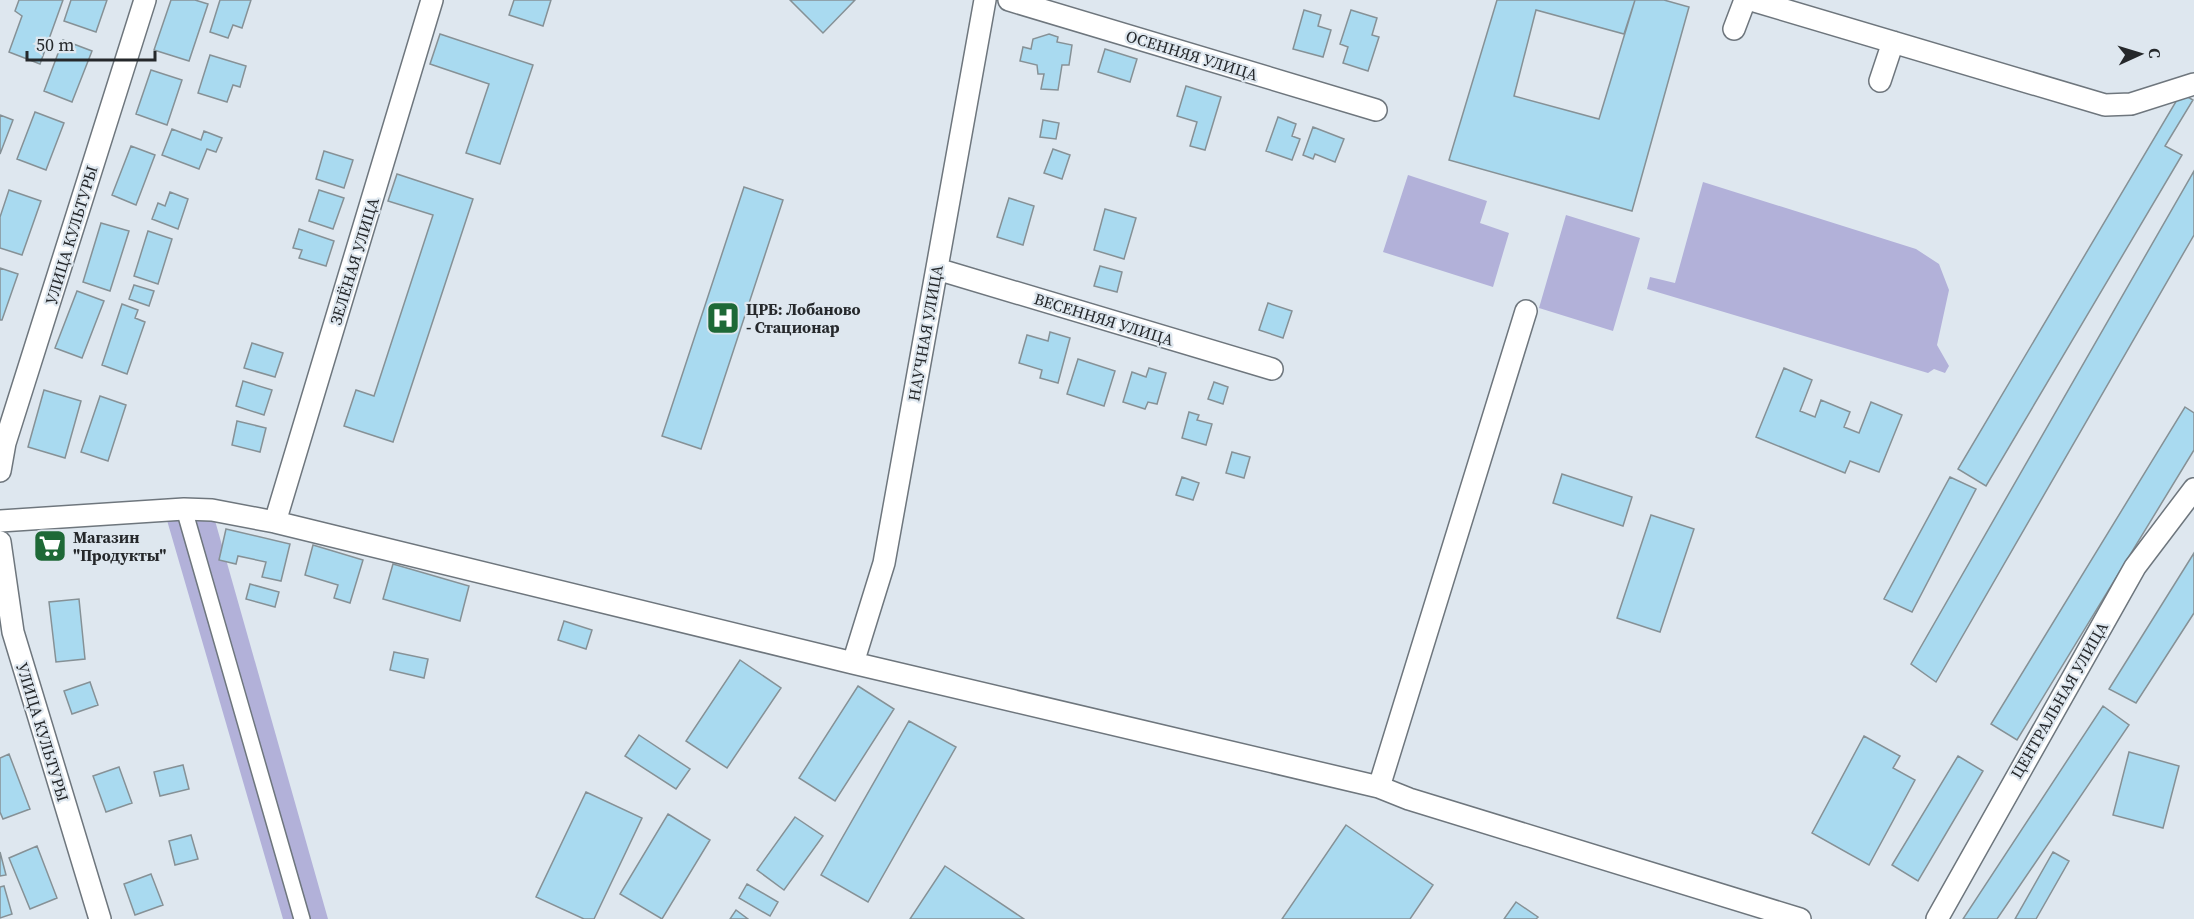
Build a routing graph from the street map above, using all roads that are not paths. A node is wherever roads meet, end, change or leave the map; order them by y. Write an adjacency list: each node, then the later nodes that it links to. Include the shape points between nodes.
1 (144, 0): 15 (street, УЛИЦА КУЛЬТУРЫ, via 5,443)
2 (432, 0): 19 (street, ЗЕЛЁНАЯ УЛИЦА)
3 (985, 0): 12 (street, НАУЧНАЯ УЛИЦА)
4 (1009, 0): 11 (street, ОСЕННЯЯ УЛИЦА)
5 (1745, 0): 7 (street)
6 (1751, 0): 8 (street)
7 (1734, 29)
8 (1893, 42): 9 (street); 10 (street, via 2105,105 2131,104)
9 (1880, 81)
10 (2194, 84)
11 (1376, 110)
12 (937, 269): 14 (street, ВЕСЕННЯЯ УЛИЦА); 21 (street, НАУЧНАЯ УЛИЦА, via 884,563)
13 (1526, 311): 22 (street)
14 (1272, 369)
15 (0, 471)
16 (2194, 489): 26 (street, ЦЕНТРАЛЬНАЯ УЛИЦА, via 2135,567)
17 (184, 509): 18 (street); 19 (street); 24 (street)
18 (0, 521)
19 (275, 522): 21 (street)
20 (0, 542): 23 (street, УЛИЦА КУЛЬТУРЫ, via 13,632)
21 (853, 663): 22 (street)
22 (1380, 787): 25 (street)
23 (100, 919)
24 (302, 919)
25 (1800, 919)
26 (1936, 919)

